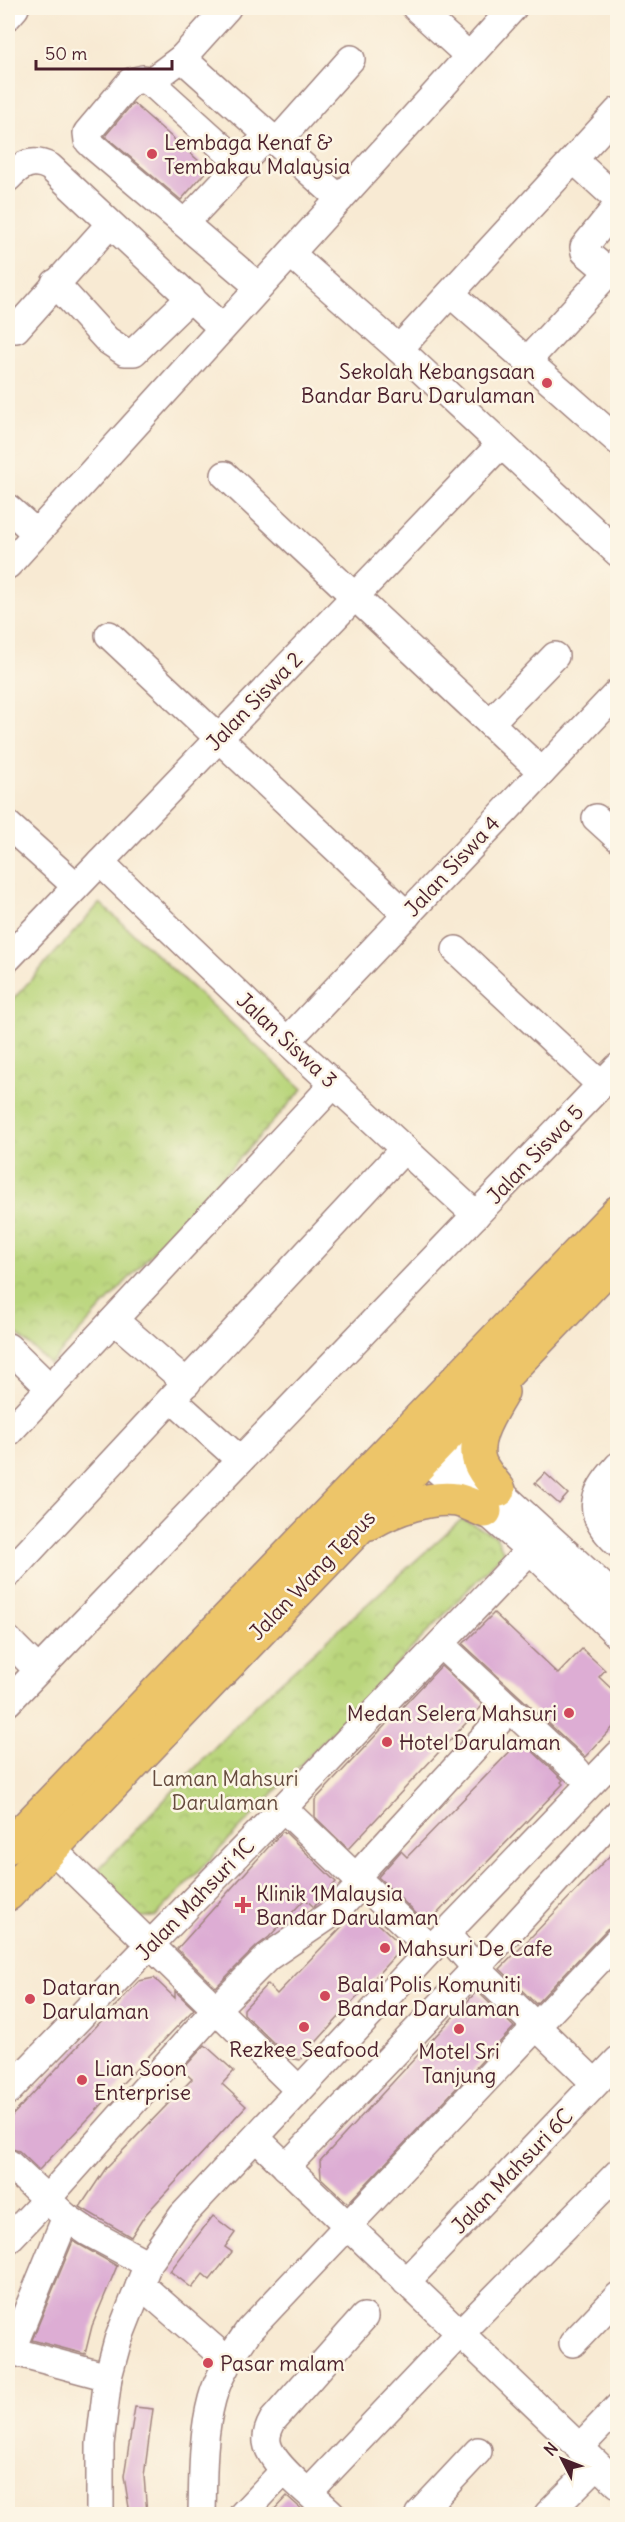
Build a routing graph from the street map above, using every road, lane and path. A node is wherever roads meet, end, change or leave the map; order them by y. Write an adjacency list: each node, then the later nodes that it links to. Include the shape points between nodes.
1 (15, 8): 5 (street)
2 (227, 8): 7 (street)
3 (416, 8): 6 (street)
4 (513, 8): 6 (street)
5 (8, 16)
6 (469, 56): 15 (street)
7 (182, 58): 9 (street); 11 (street)
8 (351, 59): 11 (street)
9 (150, 82): 13 (street); 18 (street, via 130,82 89,129 87,138)
10 (618, 111): 12 (street)
11 (272, 138): 13 (street); 15 (street)
12 (574, 160): 16 (street); 24 (street)
13 (241, 164): 18 (street)
14 (8, 178): 19 (street, via 26,163 39,161)
15 (340, 199): 20 (street)
16 (618, 200)
17 (618, 205): 21 (street, via 584,247 585,252)
18 (185, 223): 23 (street)
19 (111, 224): 22 (street); 25 (street)
20 (291, 254): 23 (street); 28 (street)
21 (613, 267): 29 (street)
22 (55, 284): 25 (street, via 107,340 125,352 134,352); 27 (street)
23 (259, 287): 26 (street)
24 (451, 294): 28 (street); 29 (street)
25 (191, 297): 26 (street)
26 (222, 328): 34 (street)
27 (16, 329)
28 (399, 349): 31 (street)
29 (527, 361): 30 (street)
30 (618, 441)
31 (501, 444): 35 (street); 37 (street, Jalan Siswa 2)
32 (225, 476): 37 (street)
33 (8, 508): 34 (street)
34 (36, 533): 36 (street)
35 (618, 553)
36 (8, 565)
37 (355, 596): 41 (street); 42 (street, Jalan Siswa 2)
38 (109, 635): 42 (street)
39 (555, 656): 41 (street)
40 (618, 692): 43 (street, Jalan Siswa 4)
41 (490, 723): 43 (street)
42 (218, 738): 47 (street, Jalan Siswa 2); 49 (street)
43 (542, 771): 49 (street, Jalan Siswa 4)
44 (596, 818): 46 (street)
45 (8, 825): 48 (street)
46 (618, 838)
47 (100, 862): 48 (street, Jalan Siswa 2); 52 (street, Jalan Siswa 3)
48 (76, 886): 51 (street, Jalan Siswa 2)
49 (407, 915): 52 (street, Jalan Siswa 4)
50 (456, 950): 53 (street)
51 (8, 958)
52 (287, 1041): 54 (street, Jalan Siswa 3)
53 (609, 1076): 57 (street, Jalan Siswa 5)
54 (334, 1084): 55 (street, Jalan Siswa 3); 59 (street)
55 (404, 1149): 57 (street, Jalan Siswa 3); 63 (street)
56 (618, 1212): 65 (main road, Jalan Wang Tepus)
57 (476, 1215): 66 (street, Jalan Siswa 5)
58 (618, 1257): 61 (main road, Jalan Wang Tepus)
59 (114, 1320): 62 (street); 63 (street)
60 (8, 1347): 62 (street)
61 (522, 1356): 65 (main road, Jalan Wang Tepus); 68 (main road, via 480,1436 478,1455)
62 (49, 1387): 64 (street)
63 (179, 1391): 66 (street); 72 (street)
64 (8, 1433)
65 (422, 1439): 68 (street); 69 (main road, Jalan Wang Tepus); 84 (main road, Jalan Wang Tepus)
66 (240, 1460): 77 (street, Jalan Siswa 5)
67 (618, 1466): 70 (street, via 603,1482 595,1502 599,1524)
68 (492, 1501): 69 (main road, via 417,1503 383,1515); 71 (street); 73 (street)
69 (349, 1536): 85 (main road, Jalan Wang Tepus)
70 (618, 1544)
71 (530, 1550): 74 (street); 76 (street, Jalan Mahsuri 1C)
72 (8, 1574)
73 (616, 1596)
74 (618, 1635)
75 (8, 1640): 77 (street)
76 (441, 1645): 79 (street); 82 (street, Jalan Mahsuri 1C)
77 (38, 1670): 78 (street, Jalan Siswa 5)
78 (8, 1702)
79 (510, 1709): 81 (street); 86 (street)
80 (618, 1755): 89 (street)
81 (578, 1771)
82 (283, 1808): 86 (street); 90 (street, Jalan Mahsuri 1C)
83 (618, 1813): 91 (street)
84 (8, 1848)
85 (52, 1849): 87 (main road, Jalan Wang Tepus); 90 (street)
86 (359, 1880): 89 (street); 92 (street, via 337,1910 268,1957)
87 (8, 1894)
88 (618, 1940): 93 (street)
89 (438, 1941): 91 (street); 96 (street)
90 (150, 1945): 92 (street); 97 (street, Jalan Mahsuri 1C)
91 (476, 1968): 93 (street); 100 (street)
92 (216, 2009): 96 (street); 102 (street)
93 (535, 2027): 95 (street); 103 (street)
94 (618, 2060): 95 (street, Jalan Mahsuri 6C)
95 (595, 2083): 106 (street, Jalan Mahsuri 6C)
96 (299, 2090): 98 (street)
97 (8, 2091)
98 (256, 2138): 100 (street); 105 (street, via 182,2216)
99 (8, 2163): 102 (street)
100 (286, 2167): 103 (street)
101 (618, 2173): 109 (street)
102 (56, 2208): 104 (street); 105 (street); 111 (street)
103 (347, 2226): 106 (street); 112 (street, via 249,2330)
104 (8, 2240)
105 (144, 2274): 112 (street); 113 (street)
106 (406, 2282): 109 (street)
107 (618, 2296): 110 (street)
108 (364, 2317): 119 (street, via 273,2420 268,2431 266,2441 273,2458)
109 (460, 2334): 116 (street); 119 (street)
110 (573, 2343)
111 (9, 2350): 113 (street)
112 (228, 2361): 121 (street, via 212,2398 204,2448)
113 (108, 2377): 120 (street, via 100,2444)
114 (618, 2407): 116 (street)
115 (478, 2451): 124 (street)
116 (588, 2456): 118 (street); 125 (street)
117 (277, 2478): 122 (street)
118 (618, 2484)
119 (309, 2492): 123 (street)
120 (100, 2514)
121 (202, 2514)
122 (243, 2514)
123 (332, 2514)
124 (419, 2514)
125 (548, 2514)

